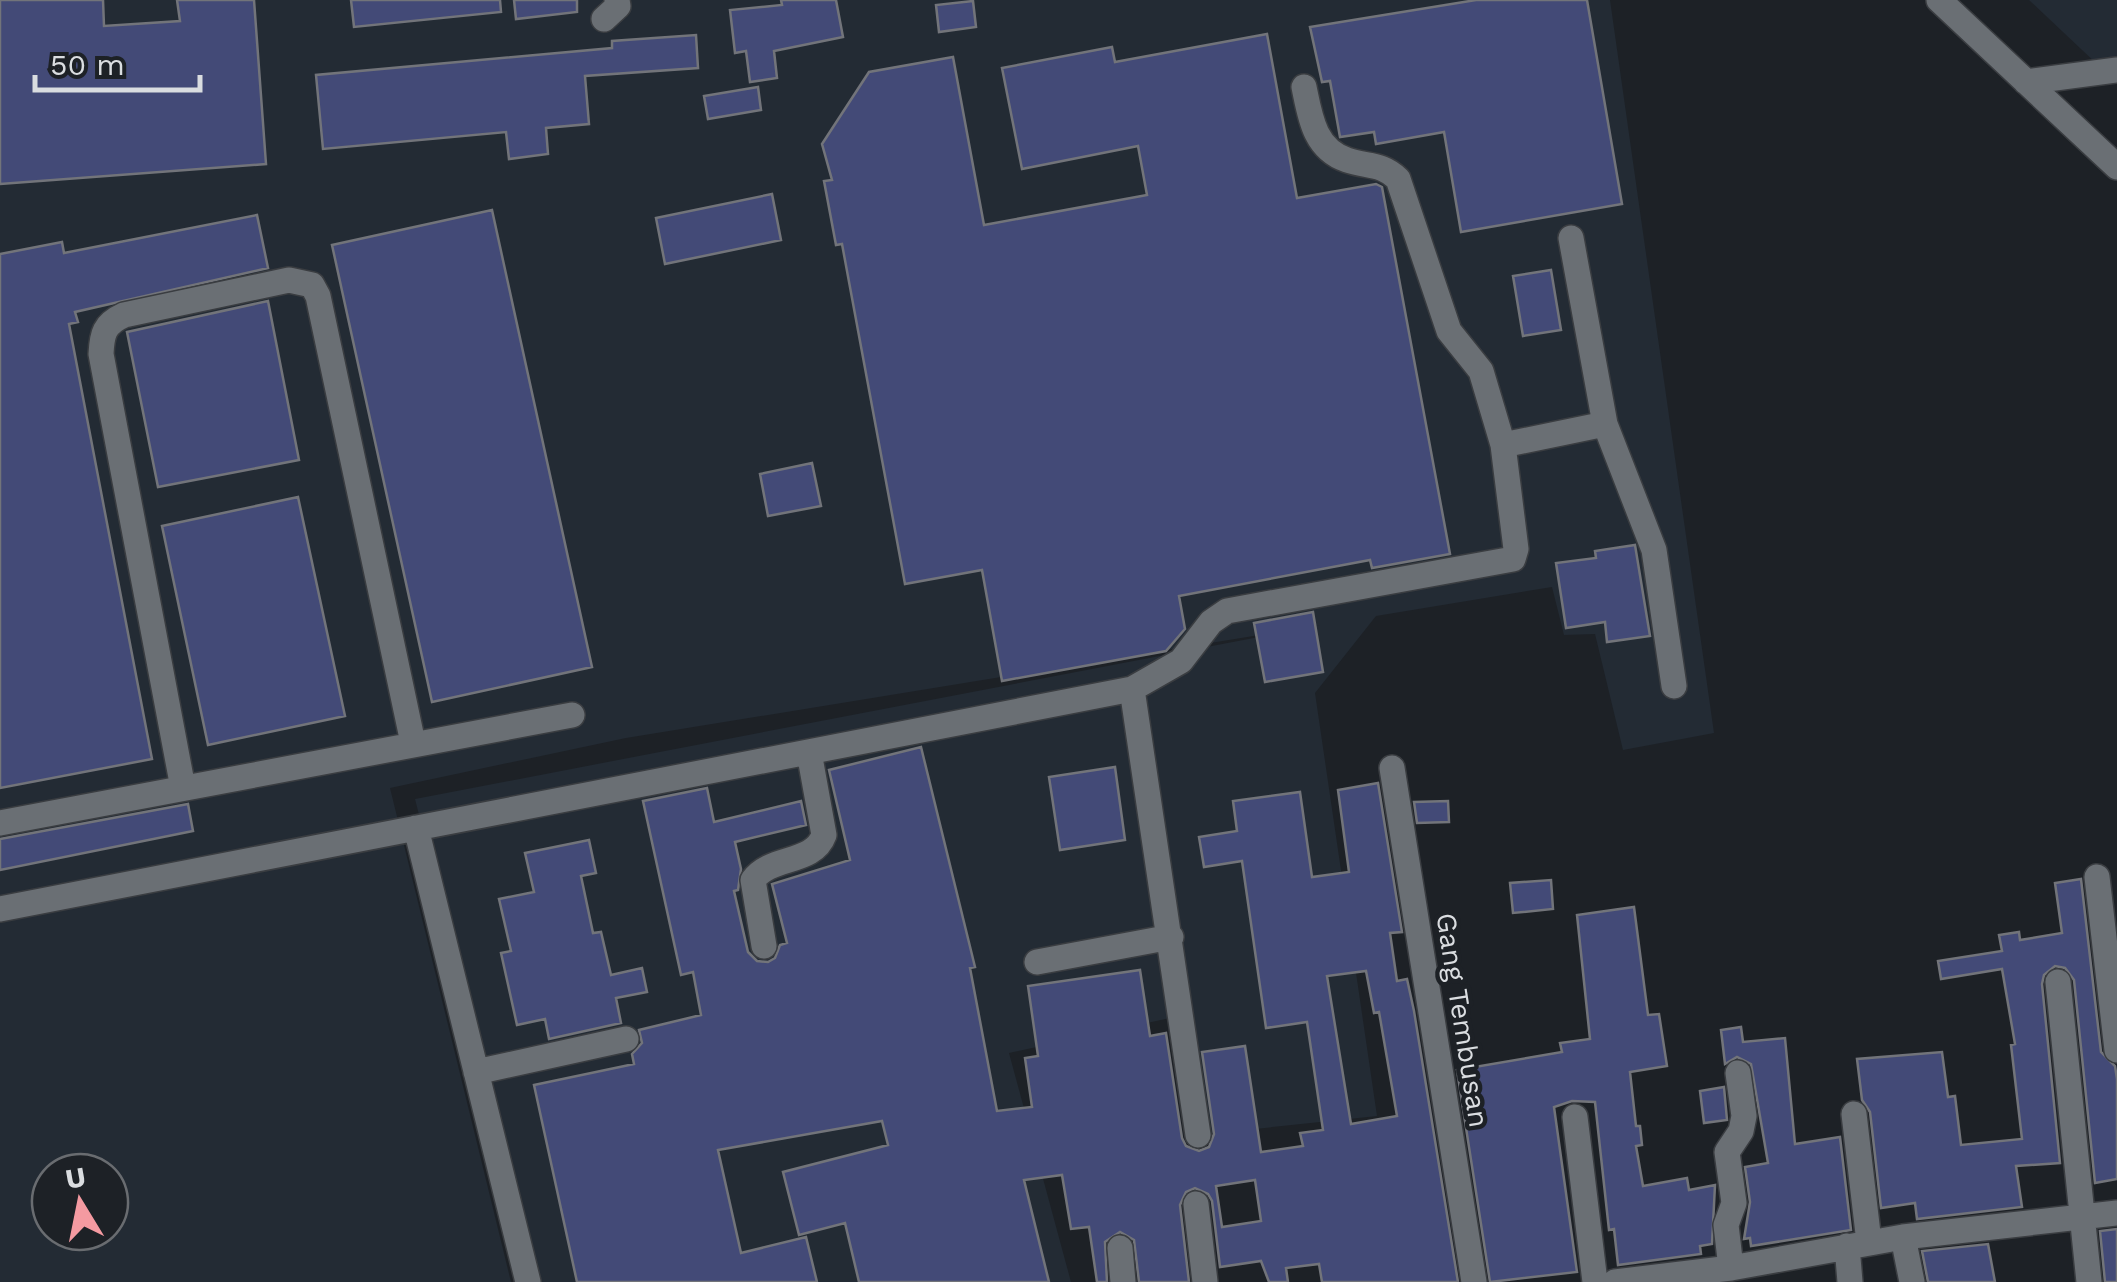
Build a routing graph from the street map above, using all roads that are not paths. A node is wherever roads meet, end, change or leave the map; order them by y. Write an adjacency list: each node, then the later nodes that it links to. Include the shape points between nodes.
1 (1938, 0): 3 (street)
2 (2117, 70): 3 (street)
3 (2026, 82): 5 (street)
4 (1304, 87): 8 (street, via 1313,130 1328,148 1345,160 1388,168 1398,179 1448,331 1481,372)
5 (2117, 168)
6 (1570, 238): 7 (street)
7 (1605, 424): 8 (street); 9 (street, via 1654,550)
8 (1503, 445): 10 (street, via 1513,560 1227,611 1181,661)
9 (1674, 686)
10 (1132, 688): 13 (street); 20 (street)
11 (572, 715): 12 (street)
12 (413, 743): 15 (street); 15 (street, via 318,296 312,284 289,280 124,316 102,334)
13 (808, 752): 17 (street); 21 (street, via 824,835 812,852 768,866 753,880)
14 (1392, 768): 41 (street, Gang Tembusan)
15 (183, 788): 16 (street)
16 (0, 824)
17 (416, 828): 19 (street); 26 (street)
18 (2097, 877): 25 (street)
19 (0, 909)
20 (1171, 937): 22 (street); 30 (street)
21 (764, 946)
22 (1037, 962)
23 (2058, 982): 33 (street)
24 (626, 1038): 26 (street)
25 (2117, 1050)
26 (476, 1072): 38 (street)
27 (1738, 1073): 37 (street, via 1742,1131 1727,1152 1734,1203 1726,1225)
28 (1854, 1114): 35 (street)
29 (1575, 1117): 42 (street)
30 (1198, 1135)
31 (1196, 1204): 40 (street)
32 (2117, 1213): 33 (street)
33 (2079, 1217): 34 (street); 46 (street)
34 (1903, 1237): 35 (street); 45 (street)
35 (1858, 1244): 37 (street); 44 (street)
36 (1120, 1248): 39 (street)
37 (1731, 1268): 43 (street)
38 (528, 1282)
39 (1123, 1282)
40 (1205, 1282)
41 (1474, 1282)
42 (1595, 1282)
43 (1615, 1282)
44 (1850, 1282)
45 (1912, 1282)
46 (2089, 1282)

